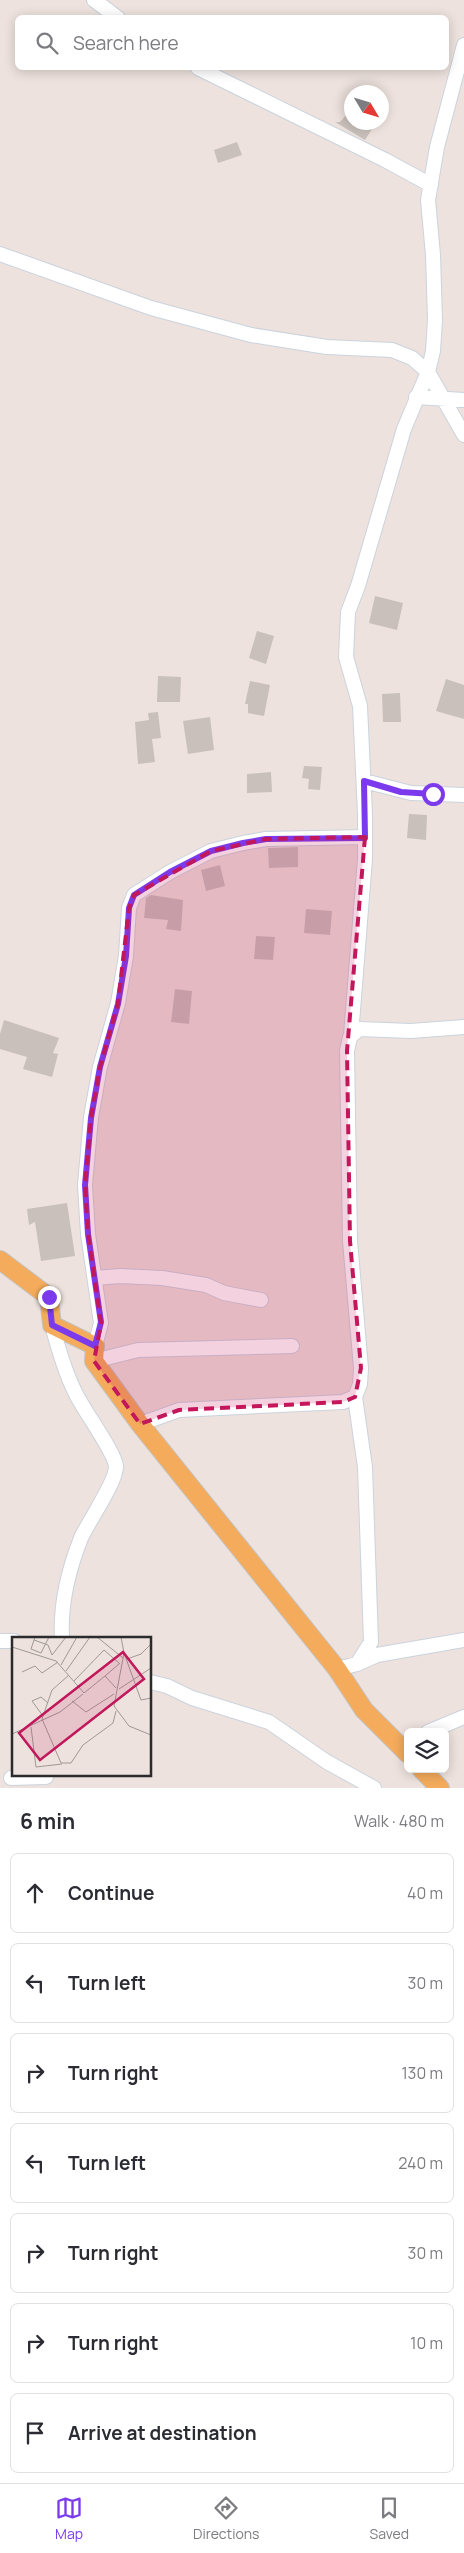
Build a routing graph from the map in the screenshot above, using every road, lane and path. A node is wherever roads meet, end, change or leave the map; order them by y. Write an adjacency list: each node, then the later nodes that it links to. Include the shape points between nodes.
1 (94, 0): 2 (street)
2 (114, 15)
3 (464, 45): 5 (street, via 437,147)
4 (202, 70): 5 (street)
5 (431, 185): 7 (street, via 428,200 435,320)
6 (0, 254): 7 (street, via 151,308 252,336 327,347 392,350 412,358)
7 (428, 372): 8 (street); 9 (street)
8 (416, 397): 9 (street); 12 (street, via 348,612 346,657 360,706)
9 (444, 400): 10 (street); 11 (street)
10 (464, 400)
11 (464, 434)
12 (364, 781): 13 (street, via 411,793); 14 (street)
13 (464, 794)
14 (365, 838): 16 (street); 18 (street, via 266,839 243,843 211,851 134,895 129,908 118,1004 100,1067 91,1118 85,1185)
15 (464, 1027): 16 (street, via 411,1031 360,1029)
16 (351, 1035): 23 (street, via 348,1051 350,1241 361,1368)
17 (0, 1260): 20 (main road, via 49,1297)
18 (94, 1278): 19 (street, via 162,1278 206,1285); 22 (street, via 101,1322)
19 (261, 1300)
20 (52, 1325): 22 (main road); 25 (street, via 74,1391 111,1450 116,1468 69,1572 60,1612)
21 (292, 1346): 22 (street)
22 (95, 1353): 24 (main road)
23 (355, 1397): 24 (street, via 343,1402 179,1410); 27 (street, via 365,1467 371,1634 371,1642)
24 (140, 1424): 28 (main road)
25 (62, 1637)
26 (464, 1640): 27 (street, via 377,1655)
27 (357, 1664): 28 (street)
28 (337, 1669): 32 (main road, via 364,1710)
29 (151, 1682): 36 (street, via 270,1722 327,1762 356,1777)
30 (464, 1717): 31 (street)
31 (438, 1728)
32 (404, 1748)
33 (425, 1773): 38 (main road)
34 (11, 1778): 35 (street)
35 (46, 1780)
36 (358, 1785): 37 (street)
37 (374, 1788)
38 (440, 1788)

